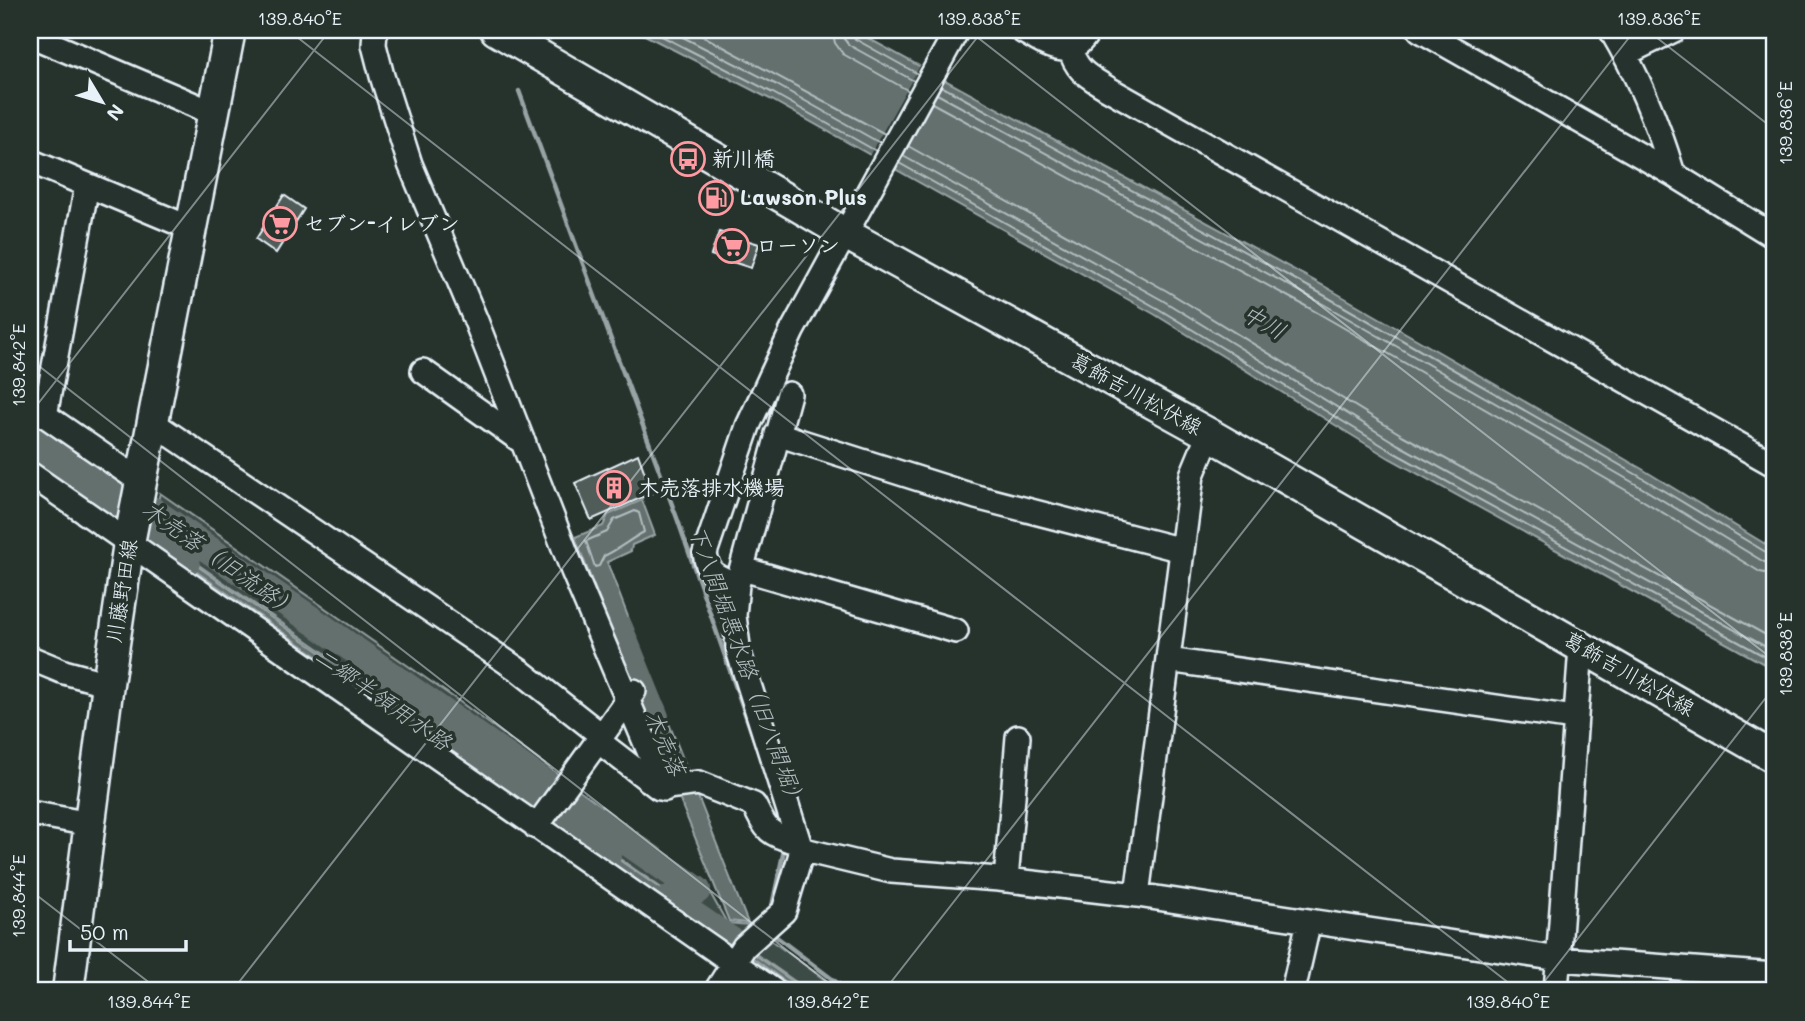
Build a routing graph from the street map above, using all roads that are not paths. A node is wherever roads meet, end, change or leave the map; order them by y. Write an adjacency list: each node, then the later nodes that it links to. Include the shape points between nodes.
1 (230, 30): 13 (main road, 川藤野田線)
2 (375, 30): 26 (street, via 382,76 410,164)
3 (496, 30): 18 (main road, 葛飾吉川松伏線)
4 (957, 30): 18 (street)
5 (1021, 30): 11 (street, via 1051,47)
6 (1089, 30): 11 (street, via 1079,46)
7 (1420, 30): 15 (street)
8 (1611, 30): 12 (street)
9 (1674, 30): 12 (street)
10 (43, 36): 13 (street)
11 (1070, 48): 27 (street, via 1074,63 1107,88)
12 (1625, 54): 15 (street)
13 (213, 113): 17 (main road, 川藤野田線)
14 (30, 161): 16 (street)
15 (1673, 173): 19 (street)
16 (87, 185): 17 (street); 22 (street)
17 (190, 228): 23 (main road, 川藤野田線)
18 (844, 233): 25 (main road, 葛飾吉川松伏線); 32 (street, via 748,426 705,553 712,574)
19 (1775, 237)
20 (423, 371): 26 (street)
21 (789, 394): 24 (street)
22 (37, 411): 29 (street)
23 (152, 422): 29 (main road, 川藤野田線); 41 (street, via 520,671)
24 (777, 433): 31 (street, via 976,497); 32 (street)
25 (1209, 434): 31 (street, via 1192,475); 34 (main road, 葛飾吉川松伏線)
26 (524, 443): 38 (street, via 573,571)
27 (1775, 465)
28 (30, 474): 30 (street)
29 (139, 483): 30 (main road, 川藤野田線)
30 (130, 537): 37 (main road, 川藤野田線); 45 (street)
31 (1182, 550): 36 (street)
32 (740, 577): 33 (street); 47 (street, via 734,616 739,653)
33 (956, 631)
34 (1581, 647): 39 (street); 42 (main road, 葛飾吉川松伏線)
35 (30, 659): 37 (street)
36 (1168, 660): 39 (street); 49 (street)
37 (108, 684): 46 (main road, 川藤野田線)
38 (631, 694): 41 (street); 43 (street)
39 (1574, 718): 52 (street)
40 (1017, 737): 48 (street)
41 (599, 738): 43 (street); 45 (street)
42 (1775, 758)
43 (665, 789): 47 (street, via 699,783 754,805 771,834)
44 (30, 813): 46 (street)
45 (542, 818): 51 (street)
46 (90, 824): 54 (main road, 川藤野田線)
47 (800, 846): 48 (street, via 891,871); 51 (street, via 784,911)
48 (1006, 880): 49 (street)
49 (1138, 895): 50 (street)
50 (1309, 921): 52 (street); 57 (street)
51 (751, 943): 55 (street); 56 (street)
52 (1559, 959): 53 (street); 58 (street)
53 (1775, 975)
54 (68, 991)
55 (716, 991)
56 (774, 991)
57 (1293, 991)
58 (1556, 991)

